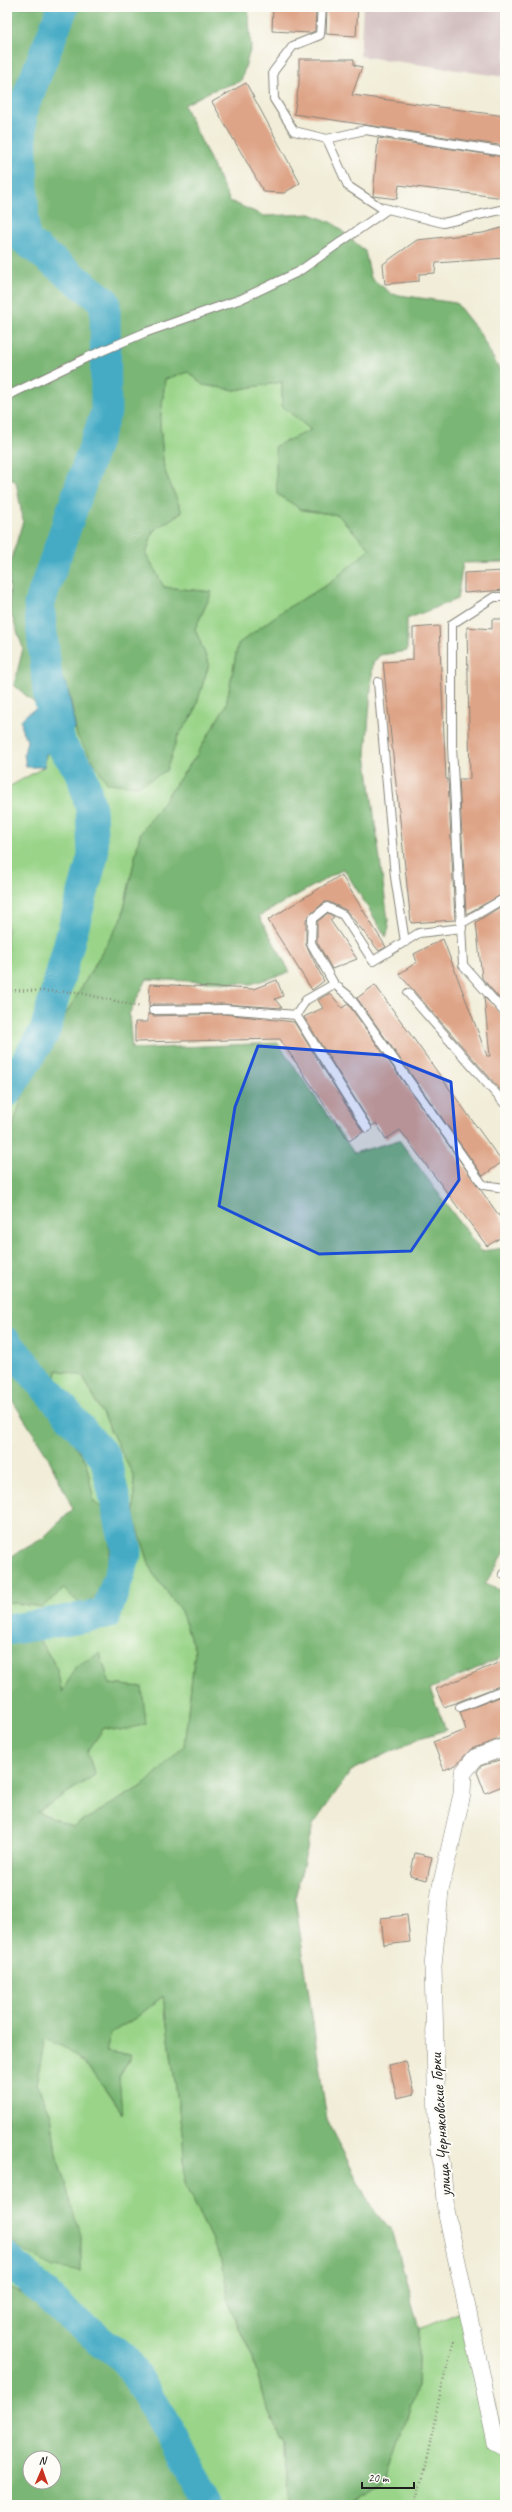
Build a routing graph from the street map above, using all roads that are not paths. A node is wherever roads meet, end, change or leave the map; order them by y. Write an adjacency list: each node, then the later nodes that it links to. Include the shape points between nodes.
1 (322, 7): 2 (lane, via 320,35 293,46 273,72 274,99 294,131)
2 (327, 139): 3 (lane, via 365,130); 4 (lane, via 348,186 380,207)
3 (505, 152)
4 (388, 209): 5 (lane, via 443,223); 6 (lane, via 298,272 241,299 144,333)
5 (505, 210)
6 (7, 396)
7 (505, 597): 10 (lane, via 494,597 452,624 452,746)
8 (378, 682): 11 (lane, via 395,877)
9 (505, 898): 10 (lane)
10 (462, 926): 11 (lane, via 419,933); 15 (lane, via 463,965)
11 (405, 942): 12 (lane, via 373,960 343,915 327,907 312,919 311,943)
12 (334, 984): 16 (lane, via 306,1000); 19 (lane, via 349,996 483,1185)
13 (408, 993): 17 (lane)
14 (153, 1010): 16 (lane, via 224,1009)
15 (505, 1013)
16 (296, 1015): 18 (lane)
17 (505, 1104)
18 (367, 1128)
19 (505, 1188)
20 (505, 1689): 21 (lane)
21 (460, 1707)
22 (505, 1747): 23 (street, улица Черняковские Горки, via 475,1758 463,1773 462,1794 440,1892 433,1966 437,2120 446,2210 462,2275 496,2443)
23 (505, 2448)

